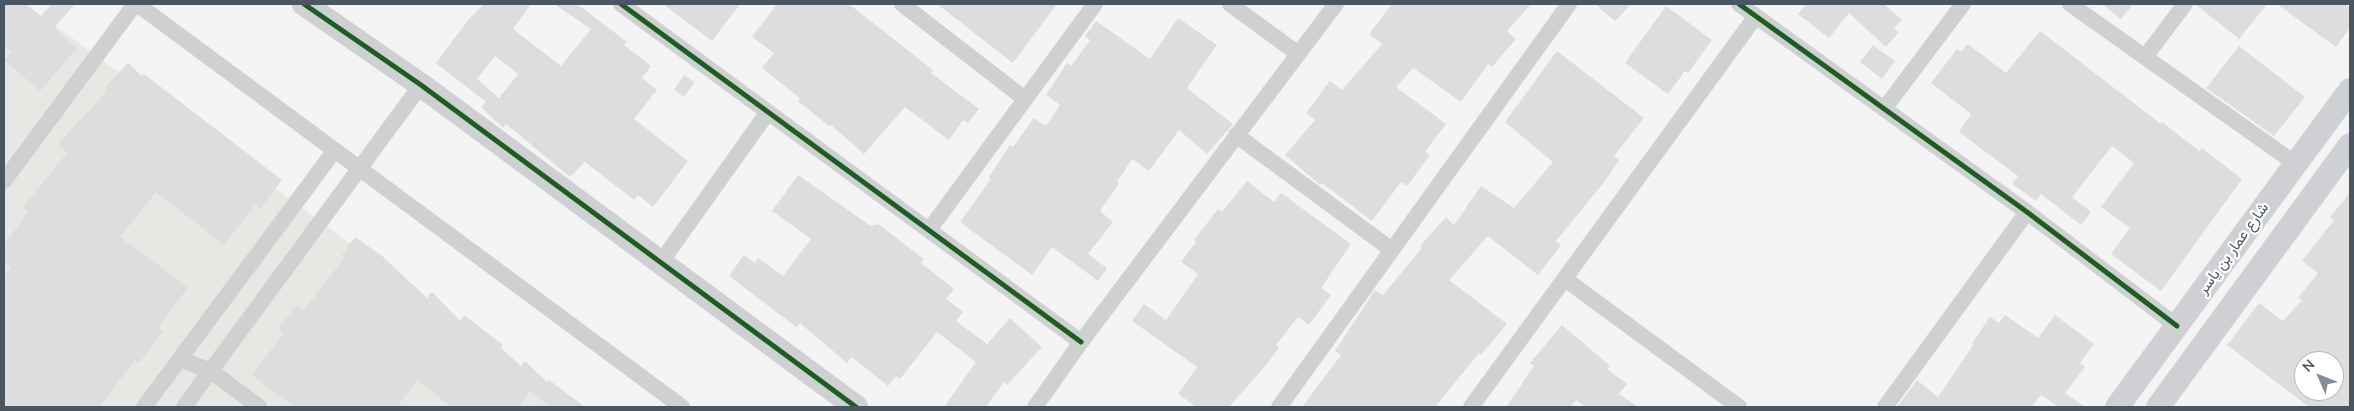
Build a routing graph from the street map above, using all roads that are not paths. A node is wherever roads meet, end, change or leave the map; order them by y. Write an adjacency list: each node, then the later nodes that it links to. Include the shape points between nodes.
1 (136, 4): 24 (street); 27 (street)
2 (304, 4): 17 (street)
3 (621, 4): 13 (street)
4 (902, 4): 19 (street)
5 (1096, 4): 19 (street)
6 (1230, 4): 15 (street)
7 (1336, 4): 15 (street)
8 (1569, 4): 30 (street)
9 (1740, 4): 14 (street)
10 (1963, 4): 20 (street)
11 (2070, 4): 16 (street)
12 (2185, 4): 16 (street)
13 (640, 9): 21 (street)
14 (1756, 16): 20 (street); 32 (street)
15 (1297, 53): 22 (street)
16 (2145, 57): 25 (street)
17 (421, 85): 26 (street); 31 (street)
18 (2350, 90): 25 (street, شارع عمار بن ياسر)
19 (1026, 98): 29 (street)
20 (1884, 109): 28 (street)
21 (768, 112): 29 (street); 31 (street)
22 (1236, 135): 30 (street); 34 (street)
23 (2350, 145): 48 (street)
24 (335, 150): 26 (street); 35 (street)
25 (2296, 164): 33 (street, شارع عمار بن ياسر)
26 (360, 169): 36 (street); 40 (street)
27 (4, 181)
28 (2027, 212): 33 (street); 46 (street)
29 (929, 230): 34 (street)
30 (1392, 250): 43 (street)
31 (661, 262): 41 (street)
32 (1565, 279): 44 (street); 45 (street)
33 (2177, 326): 47 (street, شارع عمار بن ياسر)
34 (1081, 342): 42 (street)
35 (184, 354): 36 (street); 37 (street)
36 (205, 369): 38 (street); 39 (street)
37 (144, 407)
38 (184, 407)
39 (259, 407)
40 (682, 407)
41 (856, 407)
42 (1036, 407)
43 (1279, 407)
44 (1471, 407)
45 (1738, 407)
46 (1885, 407)
47 (2117, 407)
48 (2158, 407)

